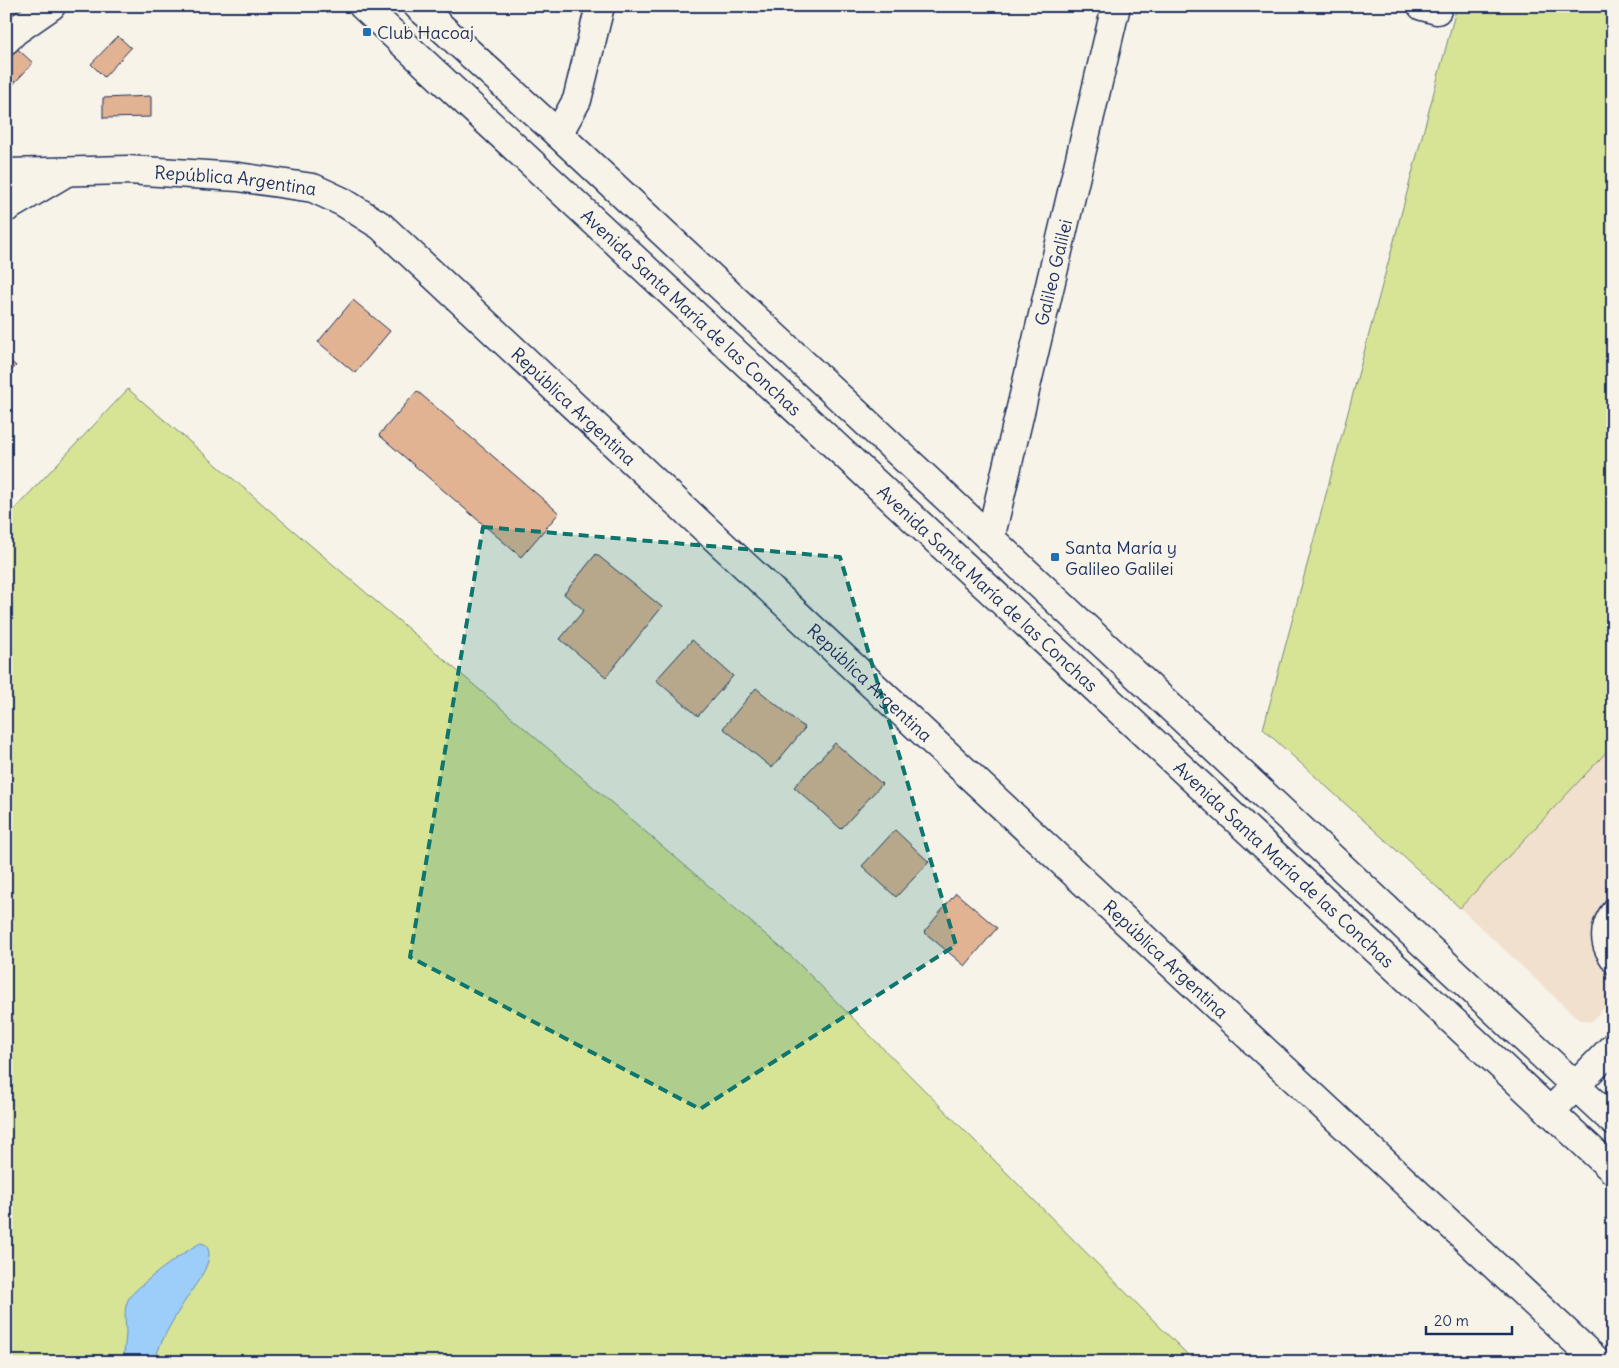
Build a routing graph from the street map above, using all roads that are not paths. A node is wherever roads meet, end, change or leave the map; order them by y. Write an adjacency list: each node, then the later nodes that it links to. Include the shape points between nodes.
1 (51, 6): 6 (main road)
2 (363, 6): 16 (main road, Avenida Santa María de las Conchas, via 1461,1029 1470,1060 1534,1118)
3 (418, 6): 7 (main road, Avenida Santa María de las Conchas)
4 (600, 6): 7 (main road, via 577,100)
5 (1116, 6): 11 (main road, Galileo Galilei)
6 (9, 31)
7 (558, 134): 11 (main road, Avenida Santa María de las Conchas)
8 (6, 173): 9 (main road, República Argentina)
9 (66, 173): 10 (main road, República Argentina); 19 (main road, República Argentina, via 128,170 238,177 313,188 382,226)
10 (6, 208)
11 (990, 539): 15 (main road, Avenida Santa María de las Conchas)
12 (1613, 907): 13 (lane, via 1607,913 1602,928 1602,945)
13 (1613, 965)
14 (1613, 1047): 15 (main road)
15 (1576, 1086): 16 (main road); 17 (main road, Avenida Santa María de las Conchas)
16 (1550, 1112): 18 (main road)
17 (1613, 1121)
18 (1613, 1170)
19 (1598, 1362)

